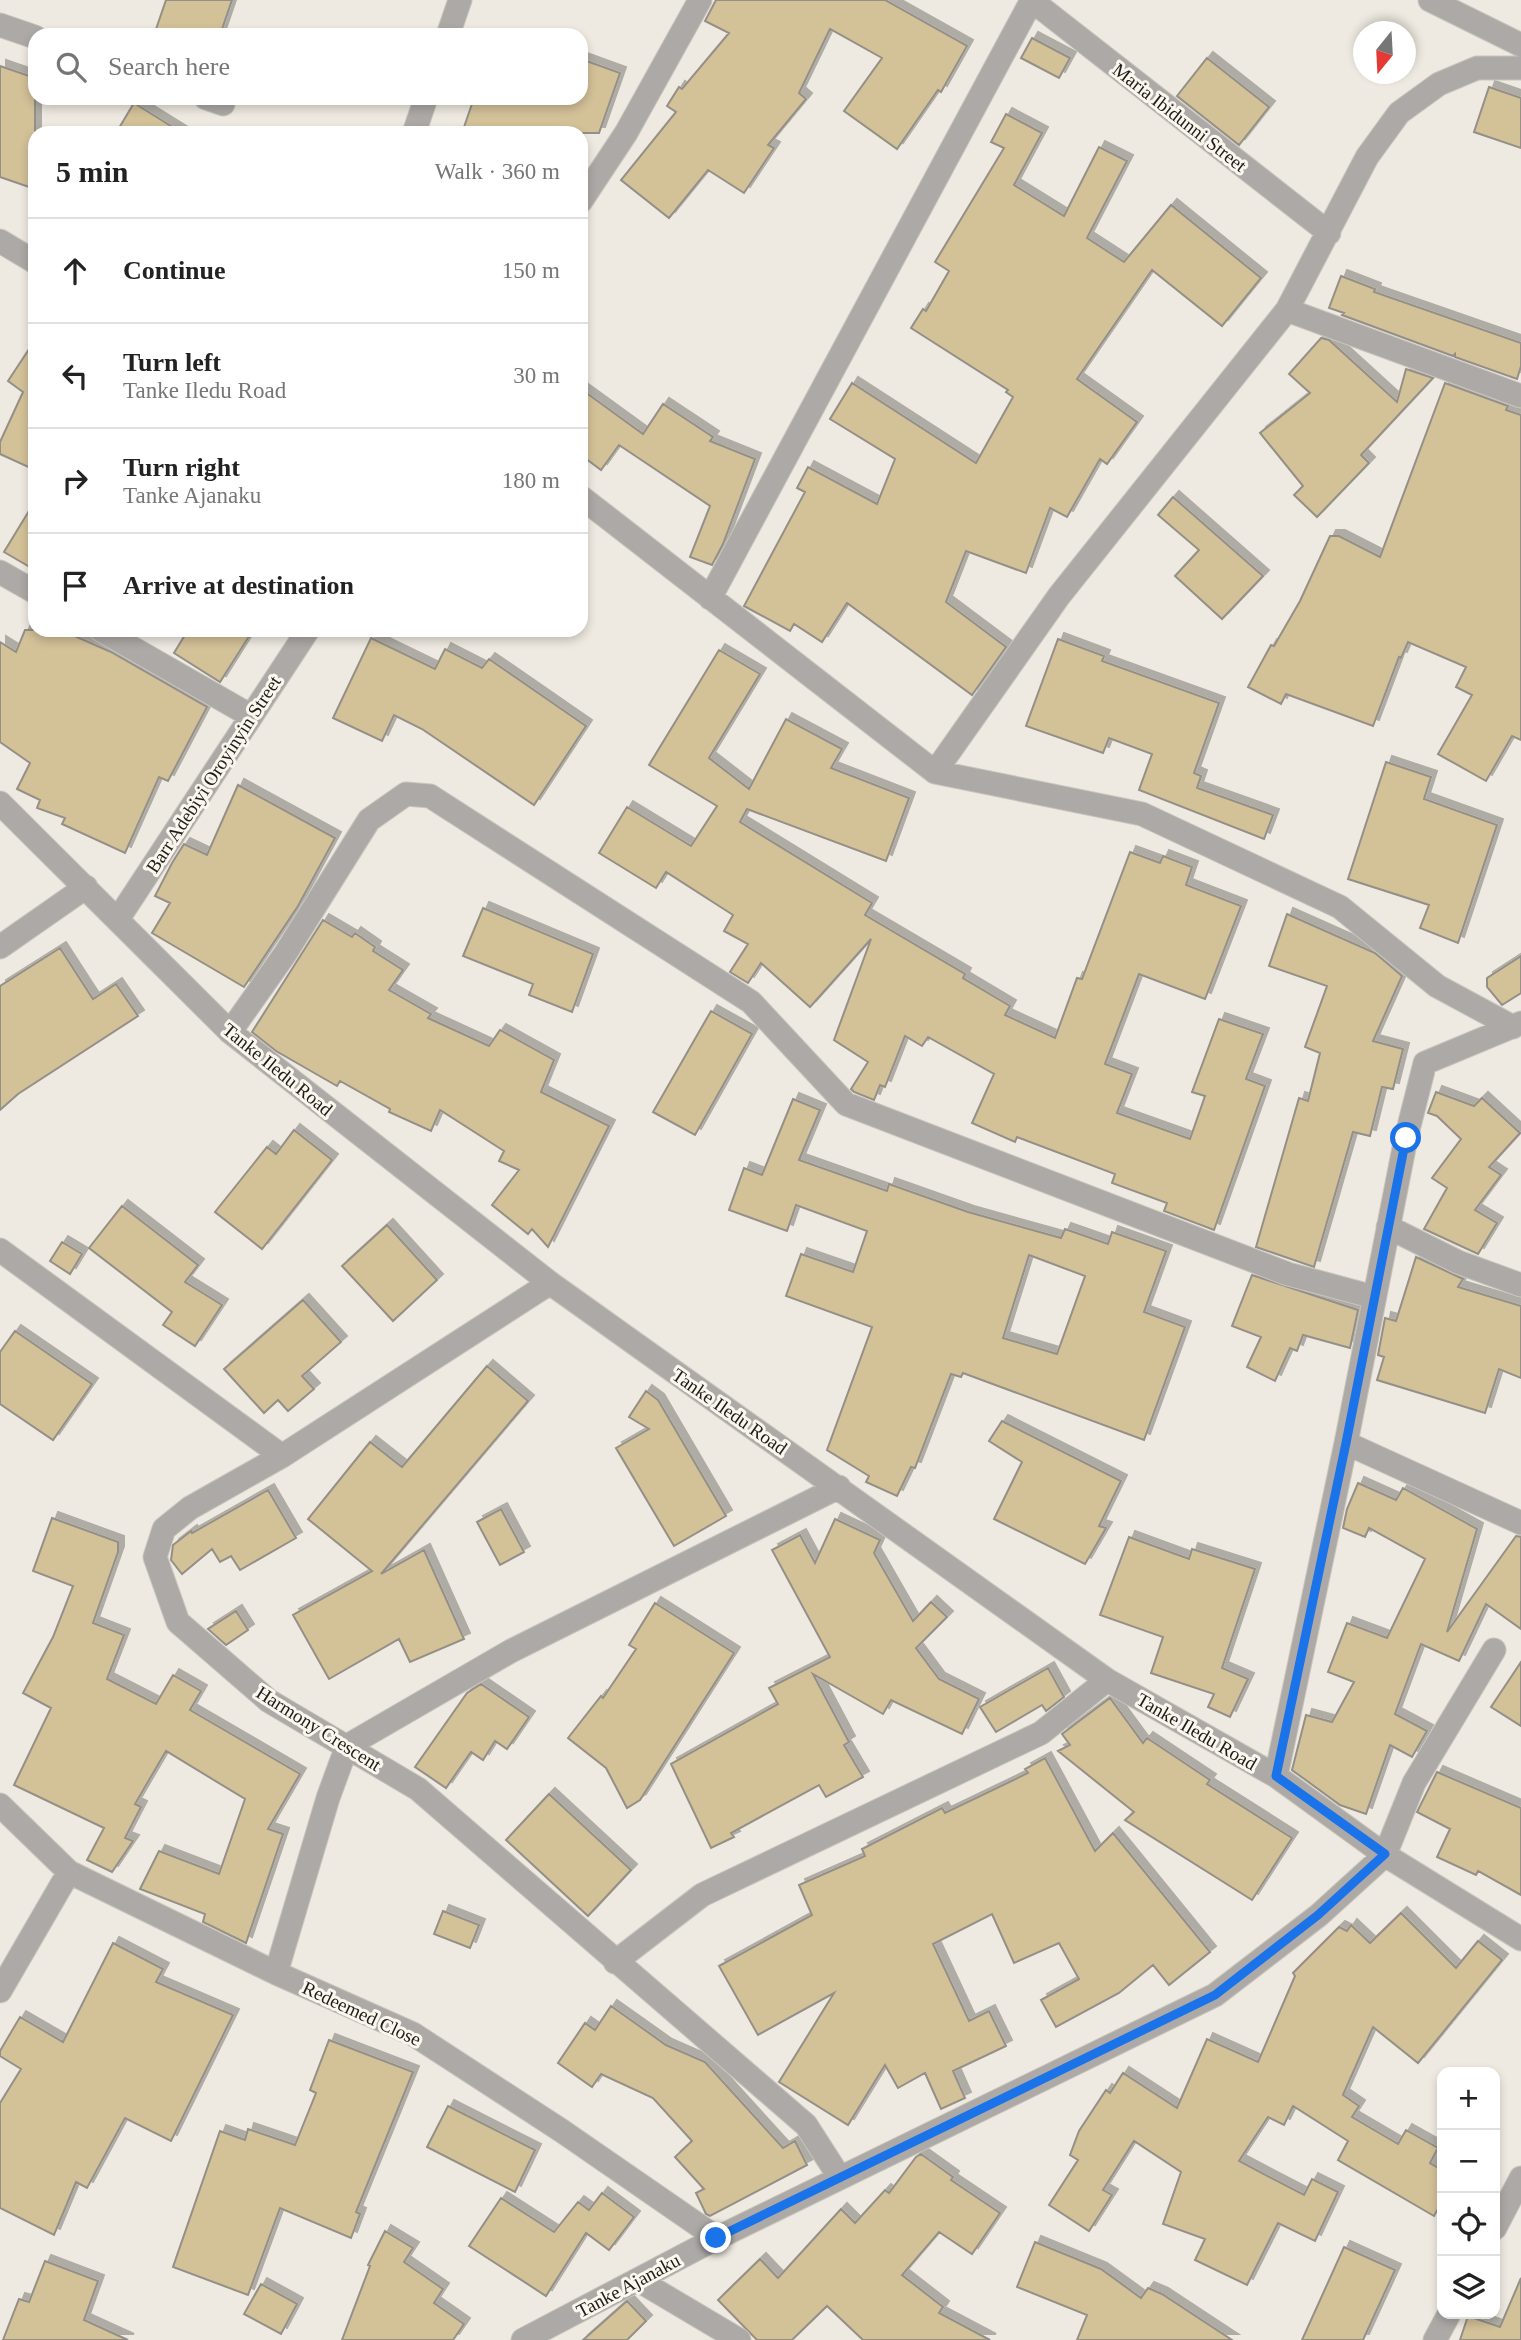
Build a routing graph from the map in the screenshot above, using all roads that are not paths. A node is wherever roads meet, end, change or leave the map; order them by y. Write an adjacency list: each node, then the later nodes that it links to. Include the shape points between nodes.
1 (460, 0): 6 (street)
2 (700, 0): 12 (street, via 626,133)
3 (1032, 0): 13 (street, Maria Ibidunni Street); 21 (street)
4 (1430, 0): 8 (street)
5 (0, 25): 7 (street)
6 (450, 28)
7 (28, 35)
8 (1521, 45)
9 (1521, 68): 13 (street, via 1477,68 1439,84 1399,113 1367,157)
10 (424, 105): 11 (street)
11 (416, 126)
12 (588, 190)
13 (1329, 233): 16 (street)
14 (0, 241): 15 (street)
15 (28, 258)
16 (1287, 310): 17 (street); 25 (street, via 1059,596)
17 (1521, 396)
18 (588, 503): 21 (street)
19 (0, 572): 20 (street)
20 (28, 588)
21 (710, 598): 25 (street)
22 (113, 637): 24 (street)
23 (303, 637): 24 (street, Barr Adebiyi Oroyinyin Street)
24 (251, 716): 28 (street, Barr Adebiyi Oroyinyin Street)
25 (935, 772): 30 (street, via 1142,814 1340,907 1437,986)
26 (0, 803): 27 (street, Tanke Iledu Road)
27 (86, 887): 28 (street, Tanke Iledu Road); 29 (street)
28 (118, 919): 31 (street, Tanke Iledu Road)
29 (0, 947)
30 (1517, 1025): 32 (street, via 1425,1063)
31 (230, 1032): 34 (street, Tanke Iledu Road); 36 (street, via 369,820 406,794 430,796 751,1002 846,1104 1288,1274)
32 (1388, 1227): 35 (street, via 1458,1262); 36 (street)
33 (0, 1250): 38 (street)
34 (550, 1283): 38 (street, Harmony Crescent); 39 (street, Tanke Iledu Road)
35 (1521, 1285)
36 (1374, 1297): 37 (street)
37 (1346, 1443): 40 (street); 44 (street)
38 (282, 1456): 43 (street, Harmony Crescent, via 190,1508 164,1529 155,1557 178,1622 269,1701)
39 (839, 1487): 42 (street, Tanke Iledu Road); 43 (street, via 511,1651)
40 (1521, 1523)
41 (1494, 1650): 46 (street, via 1414,1783)
42 (1107, 1680): 44 (street, Tanke Iledu Road); 49 (street, via 1041,1732 702,1895)
43 (348, 1746): 49 (street, Harmony Crescent, via 418,1789); 50 (street)
44 (1276, 1776): 46 (street, Tanke Iledu Road)
45 (0, 1805): 47 (street, Redeemed Close)
46 (1385, 1854): 48 (street, Tanke Iledu Road); 52 (street, Tanke Ajanaku, via 1318,1915 1215,1995)
47 (69, 1872): 50 (street, Redeemed Close); 51 (street)
48 (1521, 1938)
49 (615, 1962): 52 (street, Harmony Crescent, via 806,2125)
50 (276, 1973): 55 (street, Redeemed Close, via 413,2034)
51 (0, 1991)
52 (840, 2178): 55 (street, Tanke Ajanaku)
53 (1521, 2178): 54 (street)
54 (1500, 2218)
55 (716, 2238): 56 (street, Tanke Ajanaku)
56 (638, 2280): 58 (street, Tanke Ajanaku); 59 (street)
57 (1446, 2319): 60 (street)
58 (523, 2340)
59 (739, 2340)
60 (1435, 2340)

